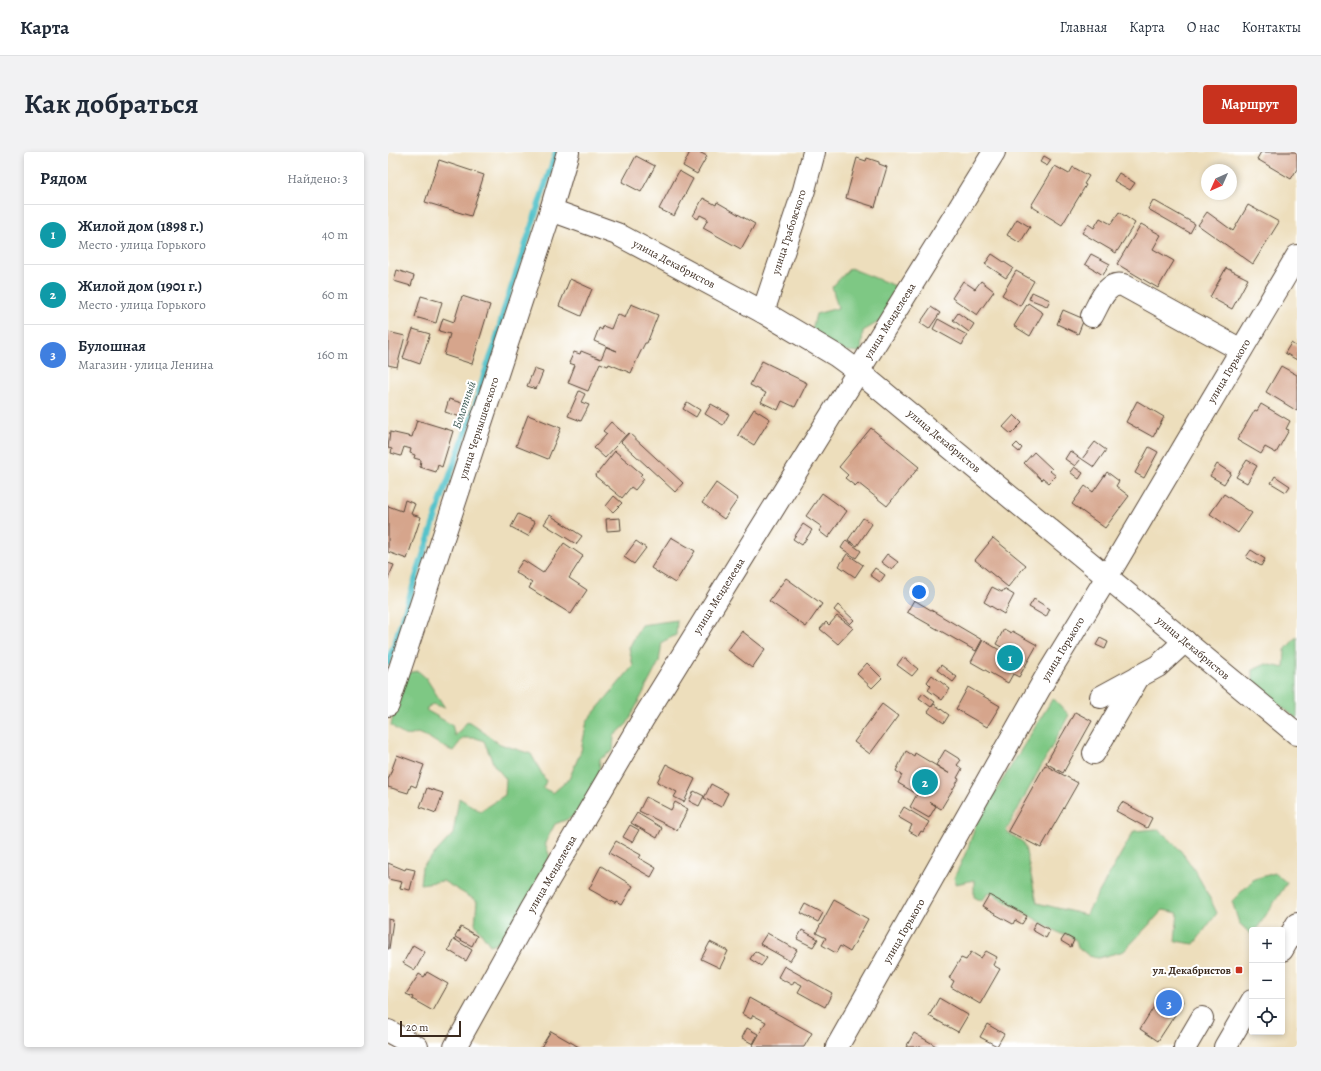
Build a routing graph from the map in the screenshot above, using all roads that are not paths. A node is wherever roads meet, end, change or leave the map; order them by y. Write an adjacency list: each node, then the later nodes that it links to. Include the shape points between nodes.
1 (568, 152): 4 (street, улица Чернышевского)
2 (814, 152): 6 (street, улица Грабовского, via 804,190)
3 (994, 152): 9 (street, улица Менделеева)
4 (551, 210): 6 (street, улица Декабристов, via 617,234); 14 (street, улица Чернышевского)
5 (1297, 256): 8 (street, улица Горького)
6 (763, 312): 9 (street, улица Декабристов)
7 (1092, 316): 8 (street, via 1111,286 1123,285)
8 (1241, 350): 10 (street, улица Горького)
9 (859, 372): 10 (street, улица Декабристов); 23 (street, улица Менделеева, via 642,719)
10 (1107, 577): 11 (street, улица Декабристов); 24 (street, улица Горького, via 1046,677)
11 (1185, 642): 12 (street, via 1158,666); 15 (street, улица Декабристов)
12 (1139, 676): 13 (street); 16 (street)
13 (1101, 697)
14 (388, 704)
15 (1297, 734)
16 (1094, 753)
17 (1297, 924): 18 (street)
18 (1285, 945)
19 (1249, 1006): 26 (street)
20 (1202, 1018): 25 (street)
21 (388, 1031): 22 (street)
22 (417, 1047)
23 (455, 1047)
24 (837, 1047)
25 (1185, 1047)
26 (1225, 1047)

